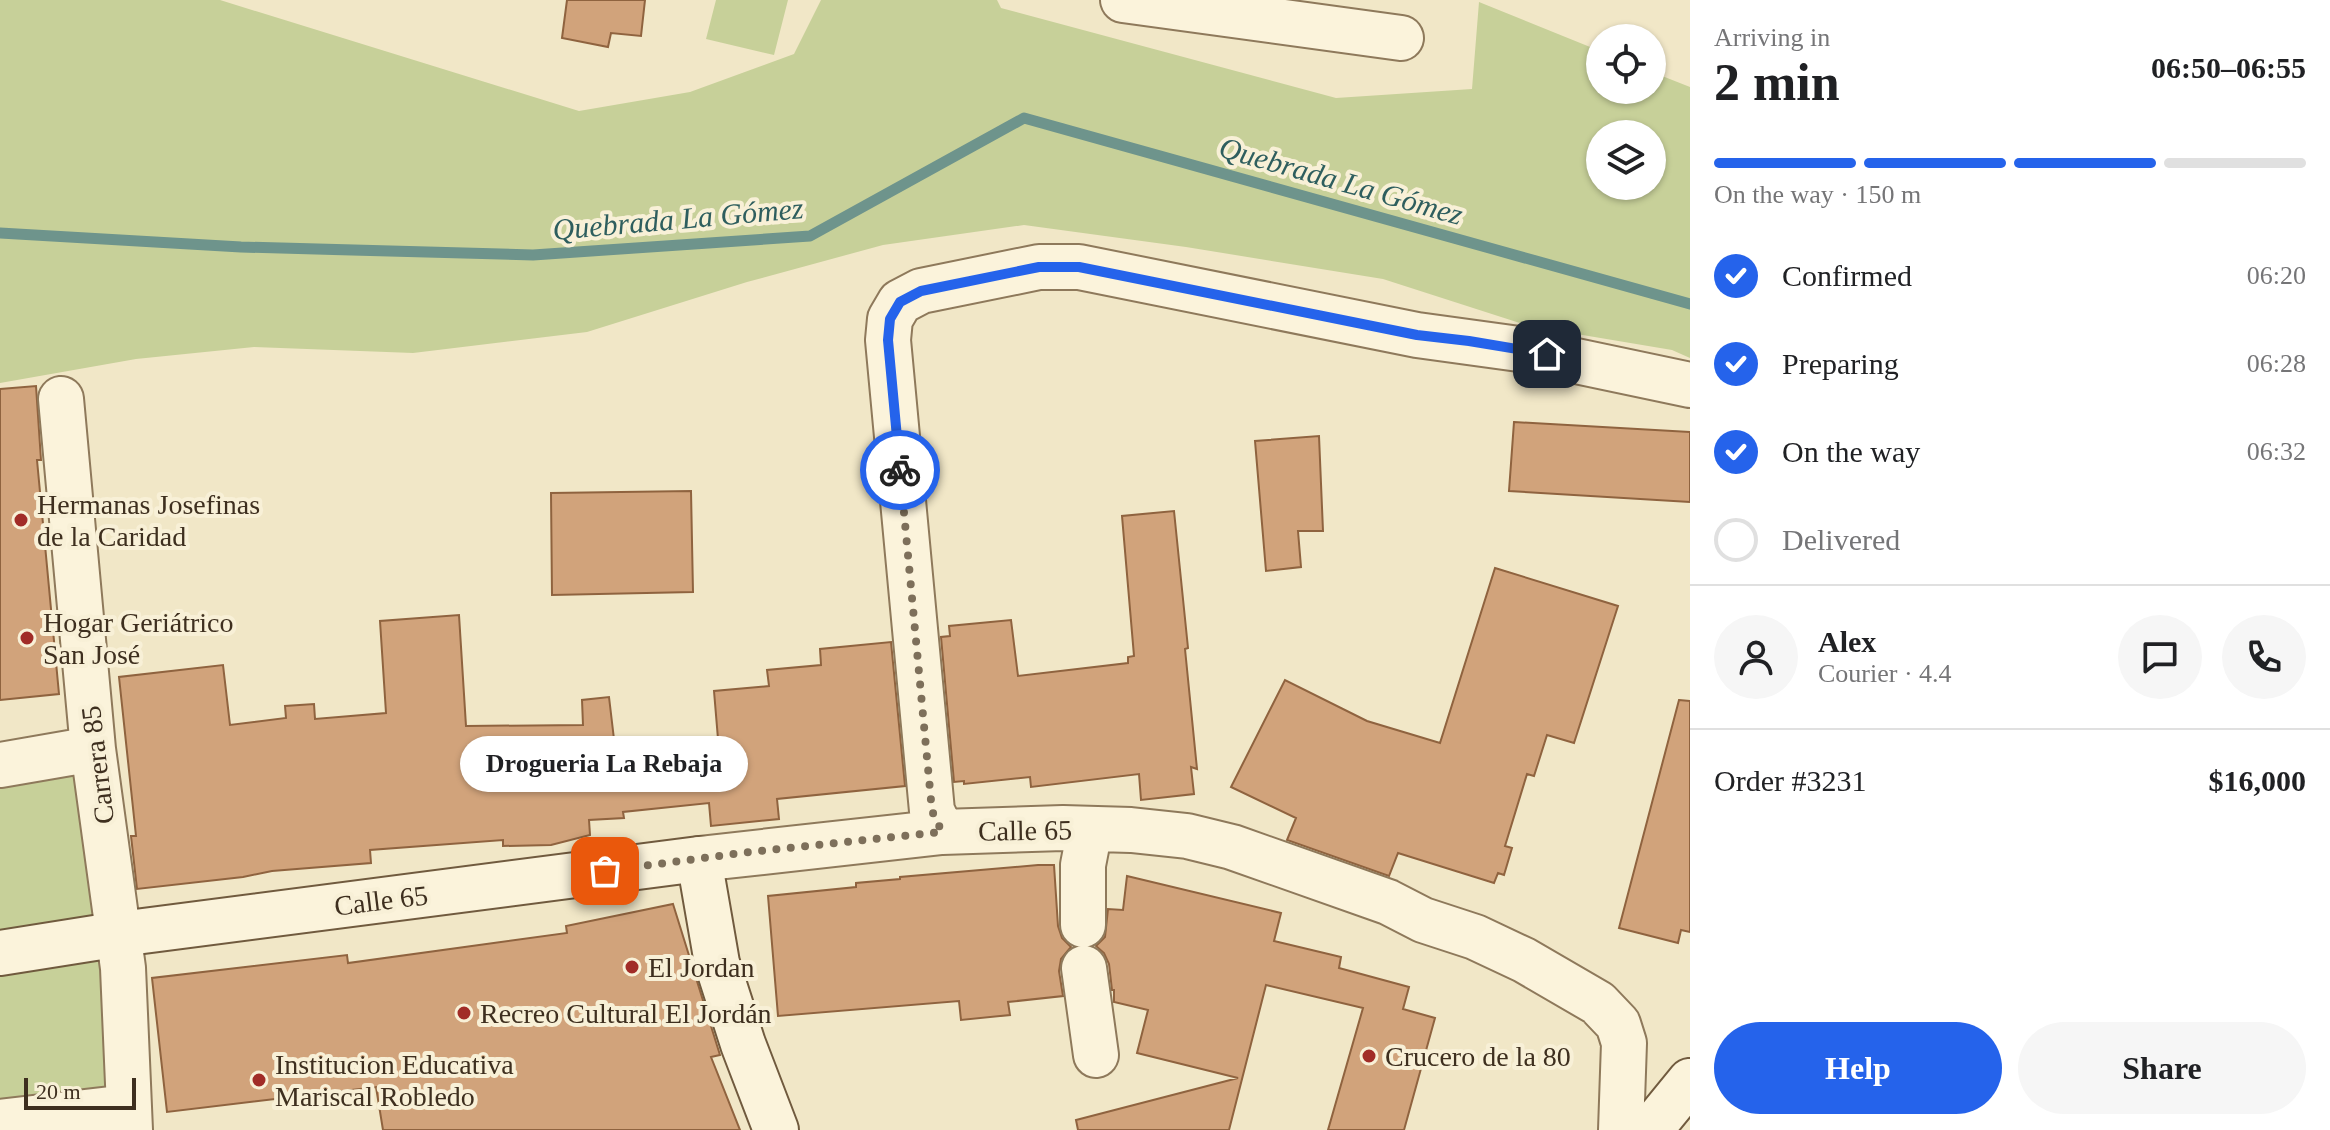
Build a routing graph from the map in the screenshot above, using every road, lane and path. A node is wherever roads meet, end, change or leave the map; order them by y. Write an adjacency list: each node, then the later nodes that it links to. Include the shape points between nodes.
1 (1123, 0): 2 (street)
2 (1401, 38)
3 (1690, 385): 8 (street, via 1079,267 1039,267 921,291 900,302 890,319 888,340 932,811)
4 (61, 399): 5 (street, Carrera 85)
5 (93, 749): 6 (street); 11 (street, Carrera 85)
6 (0, 765)
7 (1090, 829): 8 (street, Calle 65); 10 (street, via 1083,865); 19 (street, Calle 65, via 1187,836 1232,847 1475,937 1582,993 1618,1024 1624,1043)
8 (942, 832): 9 (street, Calle 65)
9 (699, 859): 11 (street, Calle 65); 18 (street, via 717,963)
10 (1083, 925)
11 (120, 934): 12 (street, Calle 65); 16 (street, Carrera 85)
12 (0, 953)
13 (1084, 968): 14 (street)
14 (1096, 1055)
15 (1690, 1081): 20 (street)
16 (129, 1118): 17 (street)
17 (0, 1122)
18 (776, 1130)
19 (1621, 1130)
20 (1650, 1130)

